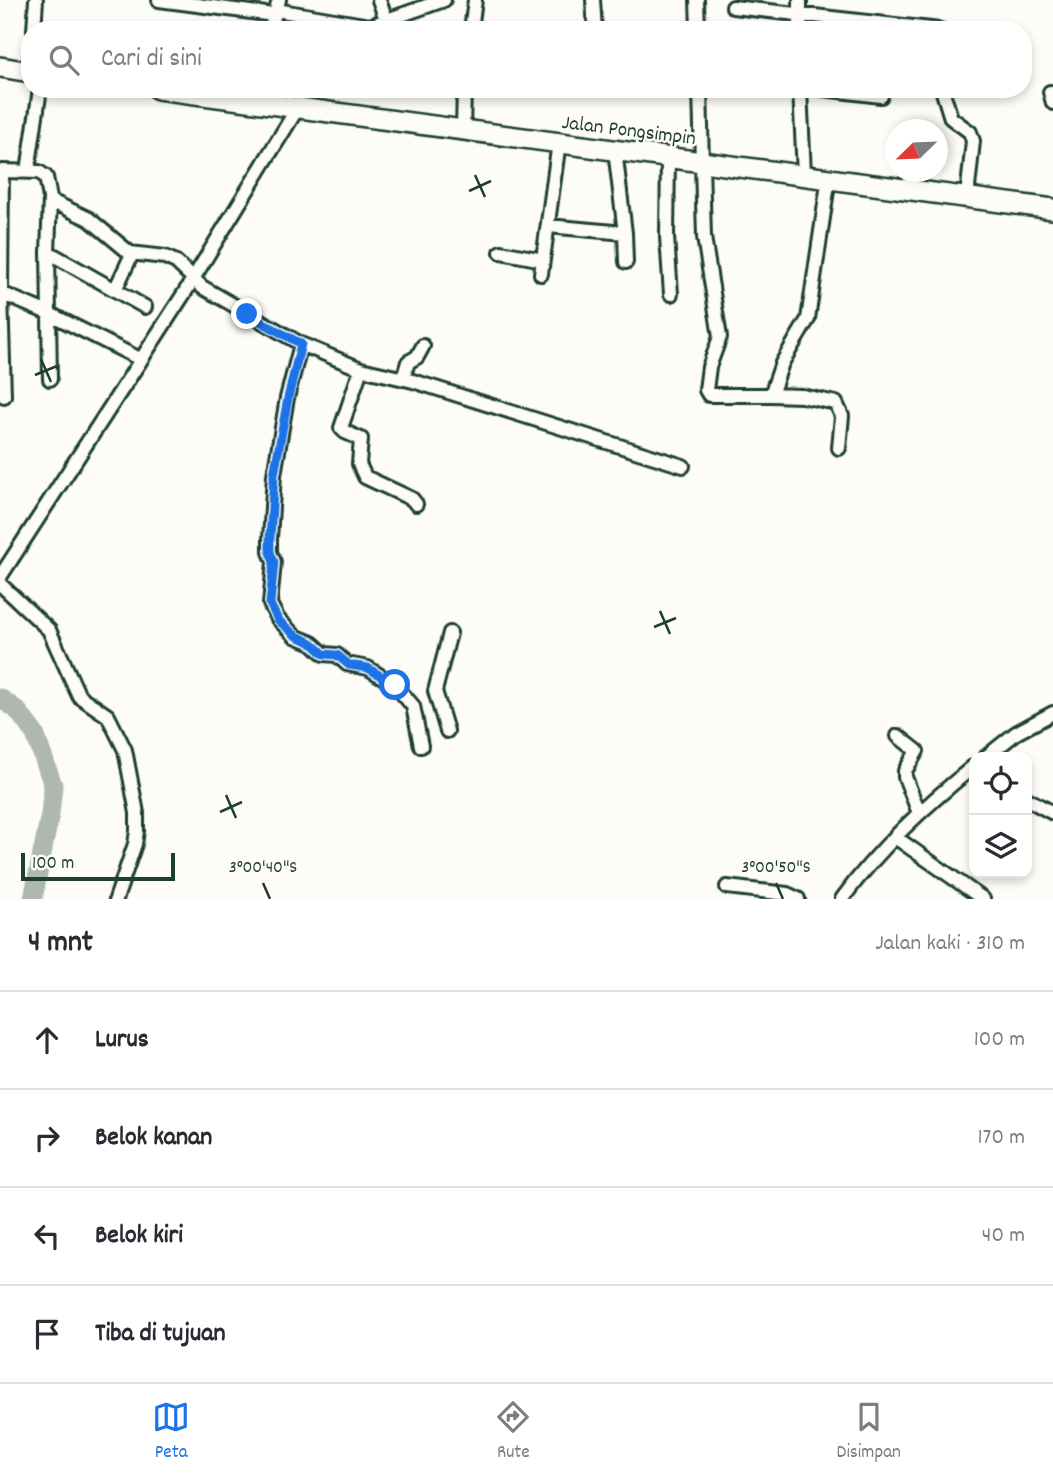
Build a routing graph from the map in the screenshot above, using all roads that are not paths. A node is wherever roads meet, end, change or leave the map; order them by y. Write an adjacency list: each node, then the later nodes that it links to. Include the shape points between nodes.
1 (36, 0): 12 (street)
2 (159, 0): 10 (street)
3 (379, 0): 14 (street)
4 (444, 0): 15 (street)
5 (475, 0): 16 (street)
6 (593, 0): 17 (street)
7 (697, 0): 18 (street)
8 (800, 0): 11 (street)
9 (733, 7): 11 (street)
10 (276, 8): 13 (street)
11 (800, 15): 19 (street); 20 (street)
12 (35, 21)
13 (337, 21)
14 (387, 21)
15 (390, 21)
16 (472, 21)
17 (594, 21)
18 (698, 21)
19 (800, 21)
20 (858, 21)
21 (0, 68): 22 (main road)
22 (21, 71)
23 (39, 98): 36 (street)
24 (260, 98): 29 (main road, Jalan Pongsimpin)
25 (464, 98): 30 (street)
26 (700, 98): 34 (street)
27 (800, 98): 37 (street)
28 (945, 98): 39 (street, via 951,118 970,132 974,142)
29 (297, 109): 30 (main road, Jalan Pongsimpin); 50 (street)
30 (463, 130): 31 (main road, Jalan Pongsimpin)
31 (559, 142): 32 (main road, Jalan Pongsimpin); 42 (street)
32 (615, 150): 33 (main road, Jalan Pongsimpin); 43 (street)
33 (668, 156): 34 (main road, Jalan Pongsimpin); 53 (street)
34 (703, 161): 37 (main road, Jalan Pongsimpin); 63 (street, via 704,237 720,337 706,390 715,397)
35 (1, 171): 36 (street); 52 (street)
36 (27, 171): 40 (street, via 46,177)
37 (804, 174): 38 (main road, Jalan Pongsimpin)
38 (829, 177): 39 (main road, Jalan Pongsimpin); 63 (street, via 808,318 785,357)
39 (967, 197): 41 (main road, Jalan Pongsimpin)
40 (51, 201): 44 (street); 46 (street, via 98,225)
41 (1053, 209)
42 (548, 226): 43 (street); 47 (street)
43 (625, 233): 48 (street)
44 (48, 252): 51 (street); 55 (street)
45 (501, 252): 47 (street)
46 (132, 254): 50 (street, via 169,258); 51 (street)
47 (543, 260): 49 (street)
48 (626, 262)
49 (541, 274)
50 (192, 280): 57 (street); 59 (street)
51 (115, 290): 54 (street)
52 (1, 293): 55 (street); 56 (street)
53 (671, 295)
54 (145, 307)
55 (48, 313): 59 (street); 61 (street)
56 (1, 331): 64 (street)
57 (301, 344): 60 (street); 73 (street, via 274,475 270,604 278,620 324,654 368,668 395,685 408,698)
58 (423, 346): 62 (street, via 408,362)
59 (140, 359): 68 (street)
60 (360, 369): 62 (street); 67 (street, via 341,428 361,439 358,462 365,477)
61 (50, 379)
62 (403, 379): 66 (street)
63 (771, 395): 65 (street, via 835,404 842,416)
64 (4, 396)
65 (839, 448)
66 (683, 466)
67 (415, 503)
68 (0, 577)
69 (0, 584): 84 (street, via 46,625 79,696 108,716 121,740 138,826)
70 (450, 633): 71 (street, via 435,691)
71 (440, 709): 73 (street); 74 (street)
72 (1053, 713): 77 (street)
73 (415, 717): 76 (street)
74 (447, 731)
75 (898, 736): 80 (street, via 917,751 905,777)
76 (421, 746)
77 (992, 752)
78 (969, 770): 80 (street)
79 (1032, 802): 81 (street)
80 (919, 813): 82 (street)
81 (1053, 813)
82 (895, 837): 86 (street); 87 (street)
83 (727, 887): 85 (street)
84 (116, 899)
85 (798, 899)
86 (842, 899)
87 (983, 899)

